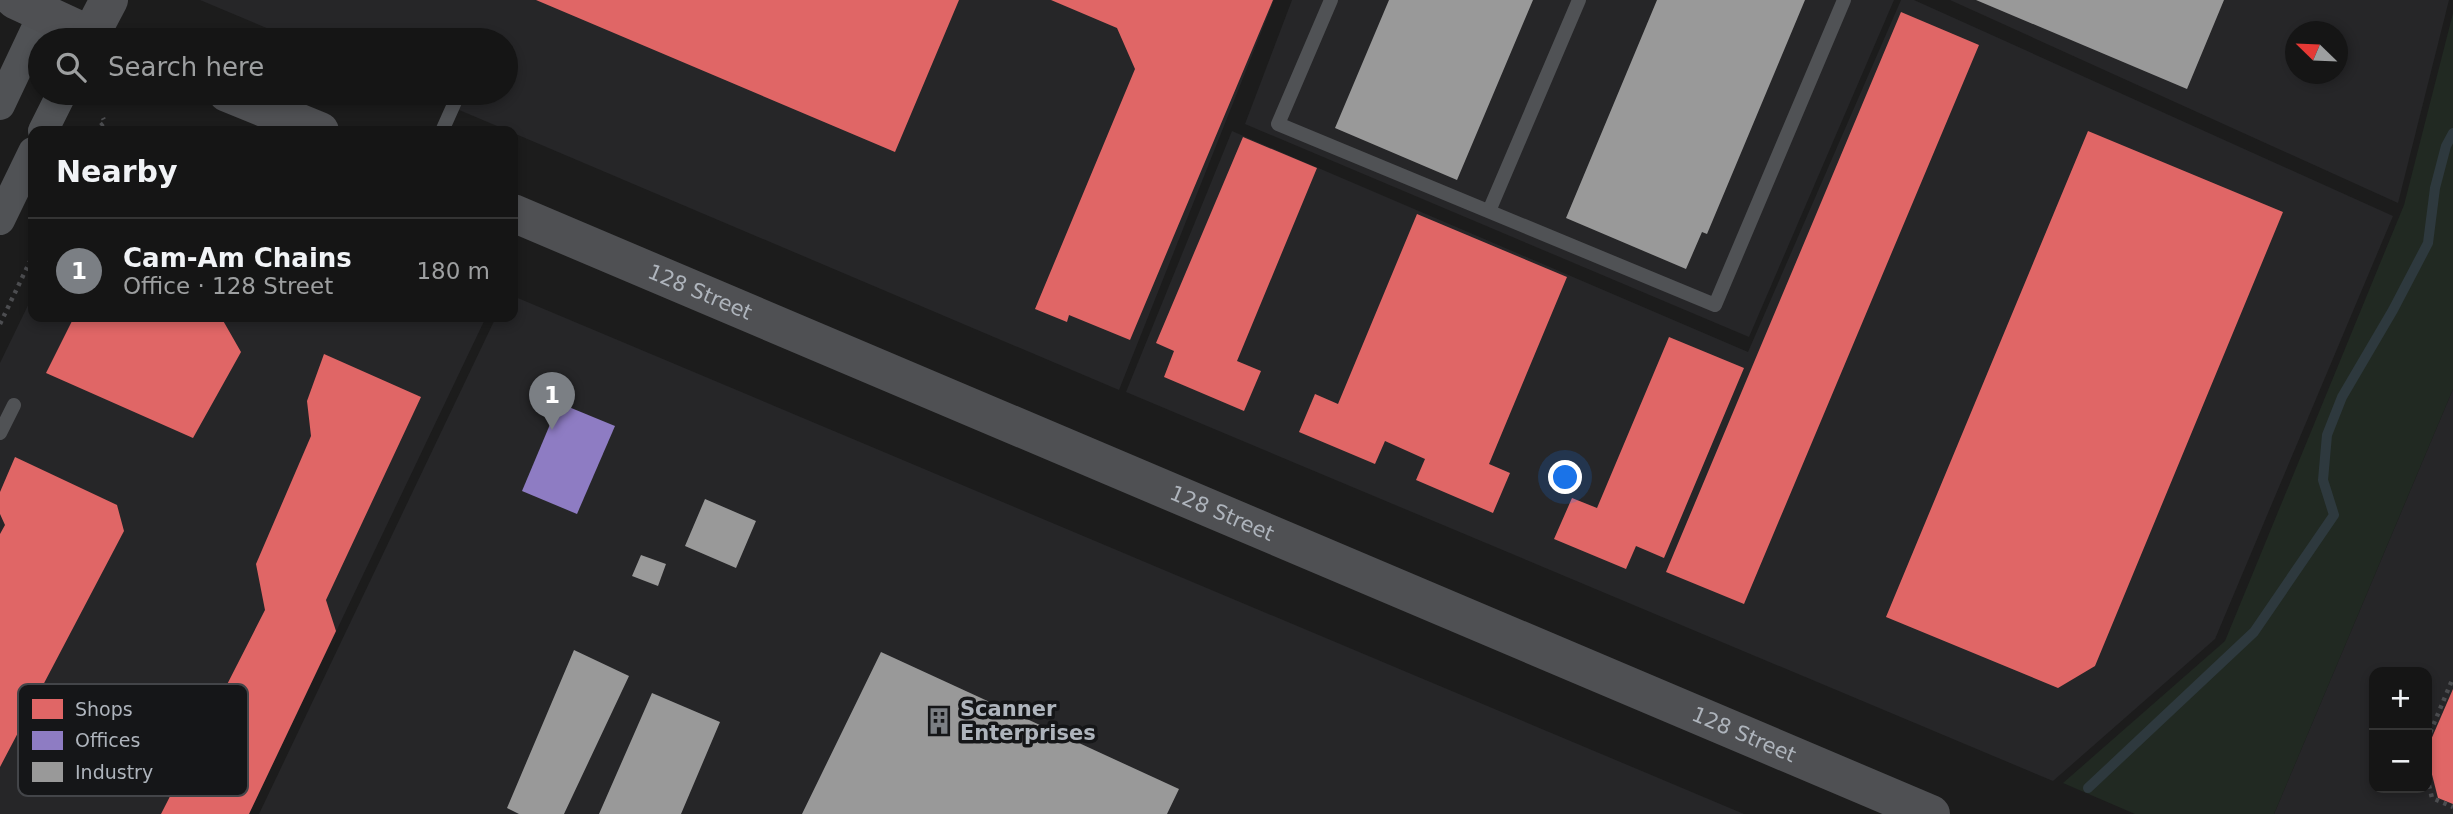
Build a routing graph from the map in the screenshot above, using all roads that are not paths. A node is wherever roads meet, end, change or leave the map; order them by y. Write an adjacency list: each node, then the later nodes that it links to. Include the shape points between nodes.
1 (110, 0): 7 (main road)
2 (1331, 0): 16 (lane, via 1279,124)
3 (1579, 0): 16 (lane)
4 (1844, 0): 16 (lane, via 1714,305)
5 (36, 4): 6 (main road); 8 (street)
6 (75, 28)
7 (98, 28)
8 (0, 105)
9 (56, 105): 12 (street)
10 (256, 105): 13 (main road)
11 (454, 105): 14 (lane)
12 (46, 126)
13 (308, 126)
14 (444, 126)
15 (28, 162): 18 (street)
16 (1489, 211)
17 (518, 215): 21 (main road, 128 Street)
18 (0, 220)
19 (14, 405): 20 (lane)
20 (0, 433)
21 (1931, 814)

